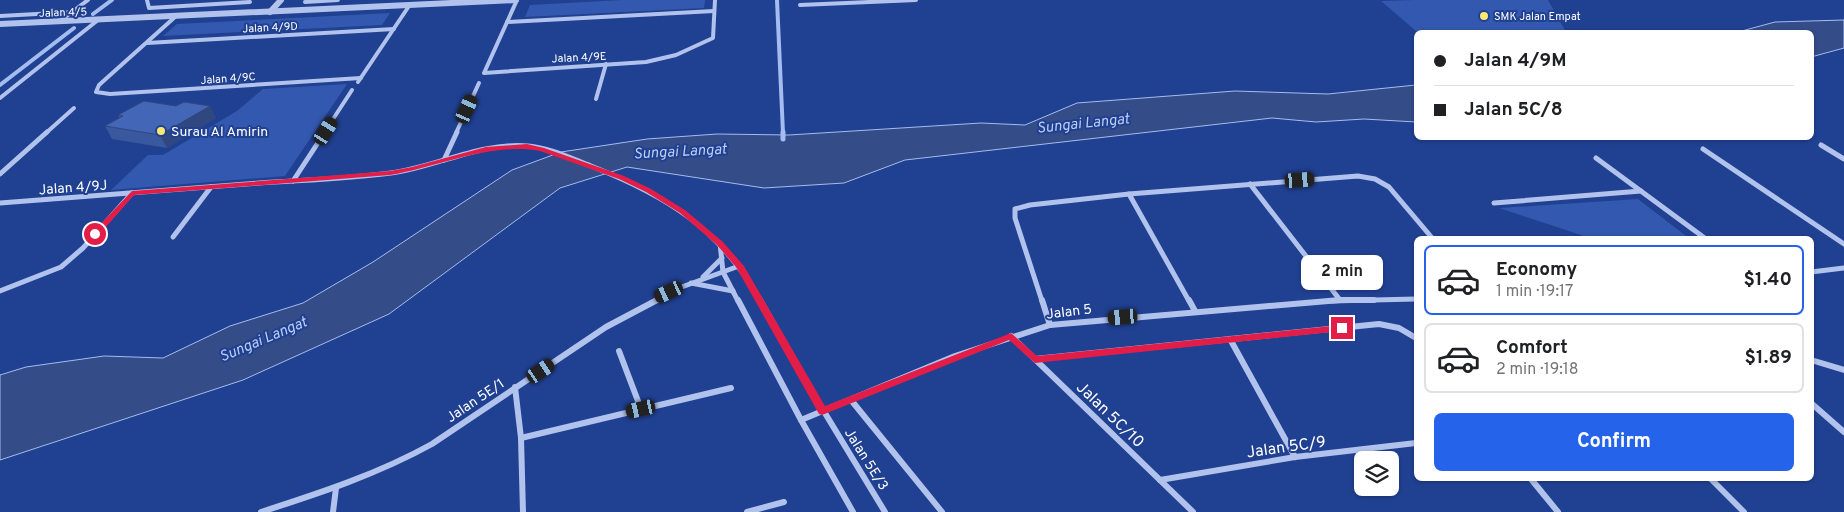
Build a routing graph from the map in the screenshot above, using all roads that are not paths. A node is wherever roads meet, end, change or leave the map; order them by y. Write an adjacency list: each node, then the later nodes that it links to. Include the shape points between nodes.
1 (88, 0): 14 (street)
2 (147, 0): 8 (street, via 150,8)
3 (281, 0): 15 (street)
4 (338, 0): 9 (street)
5 (516, 0): 10 (street, Jalan 4/5); 20 (street, Jalan 4/9E)
6 (714, 0): 13 (street, Jalan 4/9E)
7 (916, 0): 11 (street)
8 (250, 2)
9 (305, 2)
10 (457, 2): 12 (street, Jalan 4/5)
11 (800, 5)
12 (410, 6): 15 (street, Jalan 4/5); 23 (street)
13 (714, 11): 20 (street); 26 (street, Jalan 4/9E, via 713,38 661,59)
14 (72, 12): 16 (street); 19 (street)
15 (270, 12): 17 (street, Jalan 4/5)
16 (0, 16)
17 (175, 17): 18 (street, Jalan 4/5); 25 (street)
18 (98, 20): 19 (street, Jalan 4/5); 31 (street)
19 (58, 22): 22 (street, Jalan 4/5)
20 (507, 22): 26 (street, Jalan 4/9E, via 484,72)
21 (0, 24): 22 (street, Jalan 4/5)
22 (7, 24): 24 (street)
23 (394, 29): 25 (street, Jalan 4/9D); 27 (street)
24 (0, 30)
25 (146, 43): 27 (street, Jalan 4/9C, via 99,85 96,92 119,94)
26 (606, 64): 32 (street)
27 (361, 78): 28 (street)
28 (358, 82)
29 (479, 83): 38 (street)
30 (352, 90): 40 (street)
31 (0, 98)
32 (596, 99)
33 (74, 108): 39 (street)
34 (1821, 145): 37 (street)
35 (1703, 149): 52 (street)
36 (1596, 158): 43 (street)
37 (1844, 159)
38 (444, 160): 40 (street, Jalan 4/9J, via 402,172); 51 (street, Jalan 4/9J, via 507,147 542,149 621,177 648,191 683,212)
39 (0, 174)
40 (293, 181): 42 (street, Jalan 4/9J)
41 (1250, 184): 45 (street); 48 (street, via 1358,176 1376,179 1389,188); 63 (street)
42 (211, 187): 44 (street, Jalan 4/9J); 50 (street)
43 (1641, 191): 46 (street); 49 (street)
44 (132, 193): 47 (street, Jalan 4/9J); 60 (street, via 83,248 61,267)
45 (1129, 194): 64 (street); 65 (street, via 1015,209 1015,218)
46 (1494, 203)
47 (0, 204)
48 (1430, 236)
49 (1702, 236)
50 (173, 237)
51 (720, 243): 53 (street); 54 (street, Jalan 5E/3)
52 (1844, 244)
53 (722, 258): 56 (street); 58 (street, Jalan 5E/1)
54 (740, 266): 56 (street, Jalan 5E/1); 78 (street, Jalan 5E/3)
55 (1844, 268): 57 (street)
56 (723, 272): 58 (street, Jalan 5E/1); 61 (street)
57 (1814, 272)
58 (702, 279): 59 (street, Jalan 5E/1)
59 (690, 283): 61 (street); 73 (street, Jalan 5E/1, via 606,327)
60 (0, 291)
61 (733, 291): 79 (street)
62 (1414, 299): 63 (street, Jalan 5)
63 (1340, 300): 64 (street, Jalan 5)
64 (1195, 311): 65 (street, Jalan 5)
65 (1050, 324): 66 (street, Jalan 5)
66 (1011, 336): 70 (street, Jalan 5C/10); 75 (street, Jalan 5)
67 (1414, 337): 68 (street, via 1402,329 1379,324)
68 (1230, 339): 70 (street); 83 (street)
69 (619, 351): 77 (street)
70 (1035, 359): 84 (street, Jalan 5C/10)
71 (1814, 361): 72 (street)
72 (1844, 370)
73 (516, 387): 81 (street); 87 (street, Jalan 5E/1, via 407,459)
74 (731, 388): 77 (street)
75 (851, 400): 78 (street, Jalan 5); 95 (street)
76 (1814, 407): 80 (street)
77 (641, 409): 81 (street)
78 (822, 411): 79 (street, Jalan 5); 94 (street, Jalan 5E/3)
79 (800, 420): 93 (street)
80 (1844, 432)
81 (521, 438): 91 (street)
82 (1414, 443): 83 (street, Jalan 5C/9)
83 (1295, 457): 84 (street, Jalan 5C/9)
84 (1160, 480): 96 (street, Jalan 5C/10)
85 (1534, 481): 97 (street)
86 (1713, 481): 98 (street)
87 (336, 488): 89 (street, Jalan 5E/1); 90 (street)
88 (784, 502): 92 (street)
89 (260, 512)
90 (333, 512)
91 (523, 512)
92 (747, 512)
93 (853, 512)
94 (885, 512)
95 (942, 512)
96 (1193, 512)
97 (1558, 512)
98 (1744, 512)

